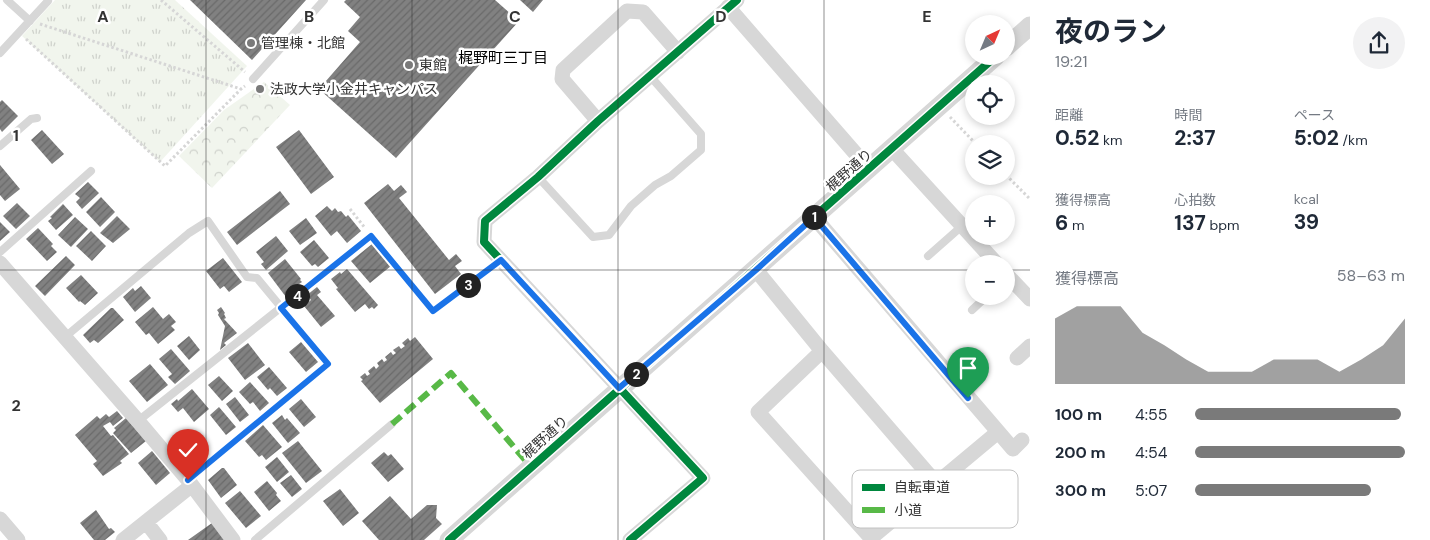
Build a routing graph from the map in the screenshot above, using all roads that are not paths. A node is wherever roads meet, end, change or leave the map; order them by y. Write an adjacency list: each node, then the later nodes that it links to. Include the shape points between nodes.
1 (7, 0): 5 (lane)
2 (324, 0): 12 (lane)
3 (48, 1): 5 (lane)
4 (732, 4): 8 (street); 17 (street)
5 (30, 21): 9 (lane)
6 (1030, 26): 7 (street)
7 (1015, 39)
8 (678, 52): 11 (street); 14 (street, via 643,12 628,11 563,70 562,79)
9 (0, 53)
10 (986, 65): 16 (street, 梶野通り)
11 (650, 76): 14 (street); 19 (lane, via 701,134 701,150 631,206 609,234 593,237)
12 (253, 79)
13 (37, 118): 15 (lane, via 31,119)
14 (598, 121): 19 (street)
15 (0, 146)
16 (892, 149): 17 (street, 梶野通り); 21 (street)
17 (869, 169): 20 (street, 梶野通り)
18 (91, 171): 23 (lane)
19 (538, 176): 37 (street, via 485,221 484,242)
20 (814, 217): 27 (street, 梶野通り); 40 (street)
21 (962, 226): 24 (street); 25 (lane)
22 (371, 236): 31 (lane)
23 (0, 252)
24 (989, 255)
25 (928, 256)
26 (2, 269): 33 (street)
27 (756, 270): 35 (street); 37 (street, 梶野通り)
28 (1015, 284): 29 (street)
29 (1030, 299)
30 (977, 305): 32 (lane)
31 (281, 308): 33 (lane, via 258,278 247,276 208,221 189,233); 38 (lane); 44 (lane, via 328,364)
32 (972, 310)
33 (65, 338): 38 (street)
34 (1030, 346): 36 (street)
35 (822, 351): 42 (street); 46 (street, via 758,412)
36 (1017, 358)
37 (619, 388): 56 (street, 梶野通り); 57 (street, via 702,478)
38 (138, 421): 44 (street)
39 (392, 424): 55 (lane)
40 (998, 432): 41 (street, via 1013,448); 43 (street)
41 (1022, 440)
42 (925, 470)
43 (952, 470)
44 (190, 483): 47 (street); 54 (street)
45 (0, 519): 51 (street)
46 (852, 520)
47 (146, 522): 52 (street); 53 (street)
48 (859, 528): 50 (street)
49 (882, 528): 50 (street)
50 (869, 539)
51 (18, 540)
52 (123, 540)
53 (160, 540)
54 (233, 540)
55 (255, 540)
56 (449, 540)
57 (630, 540)

